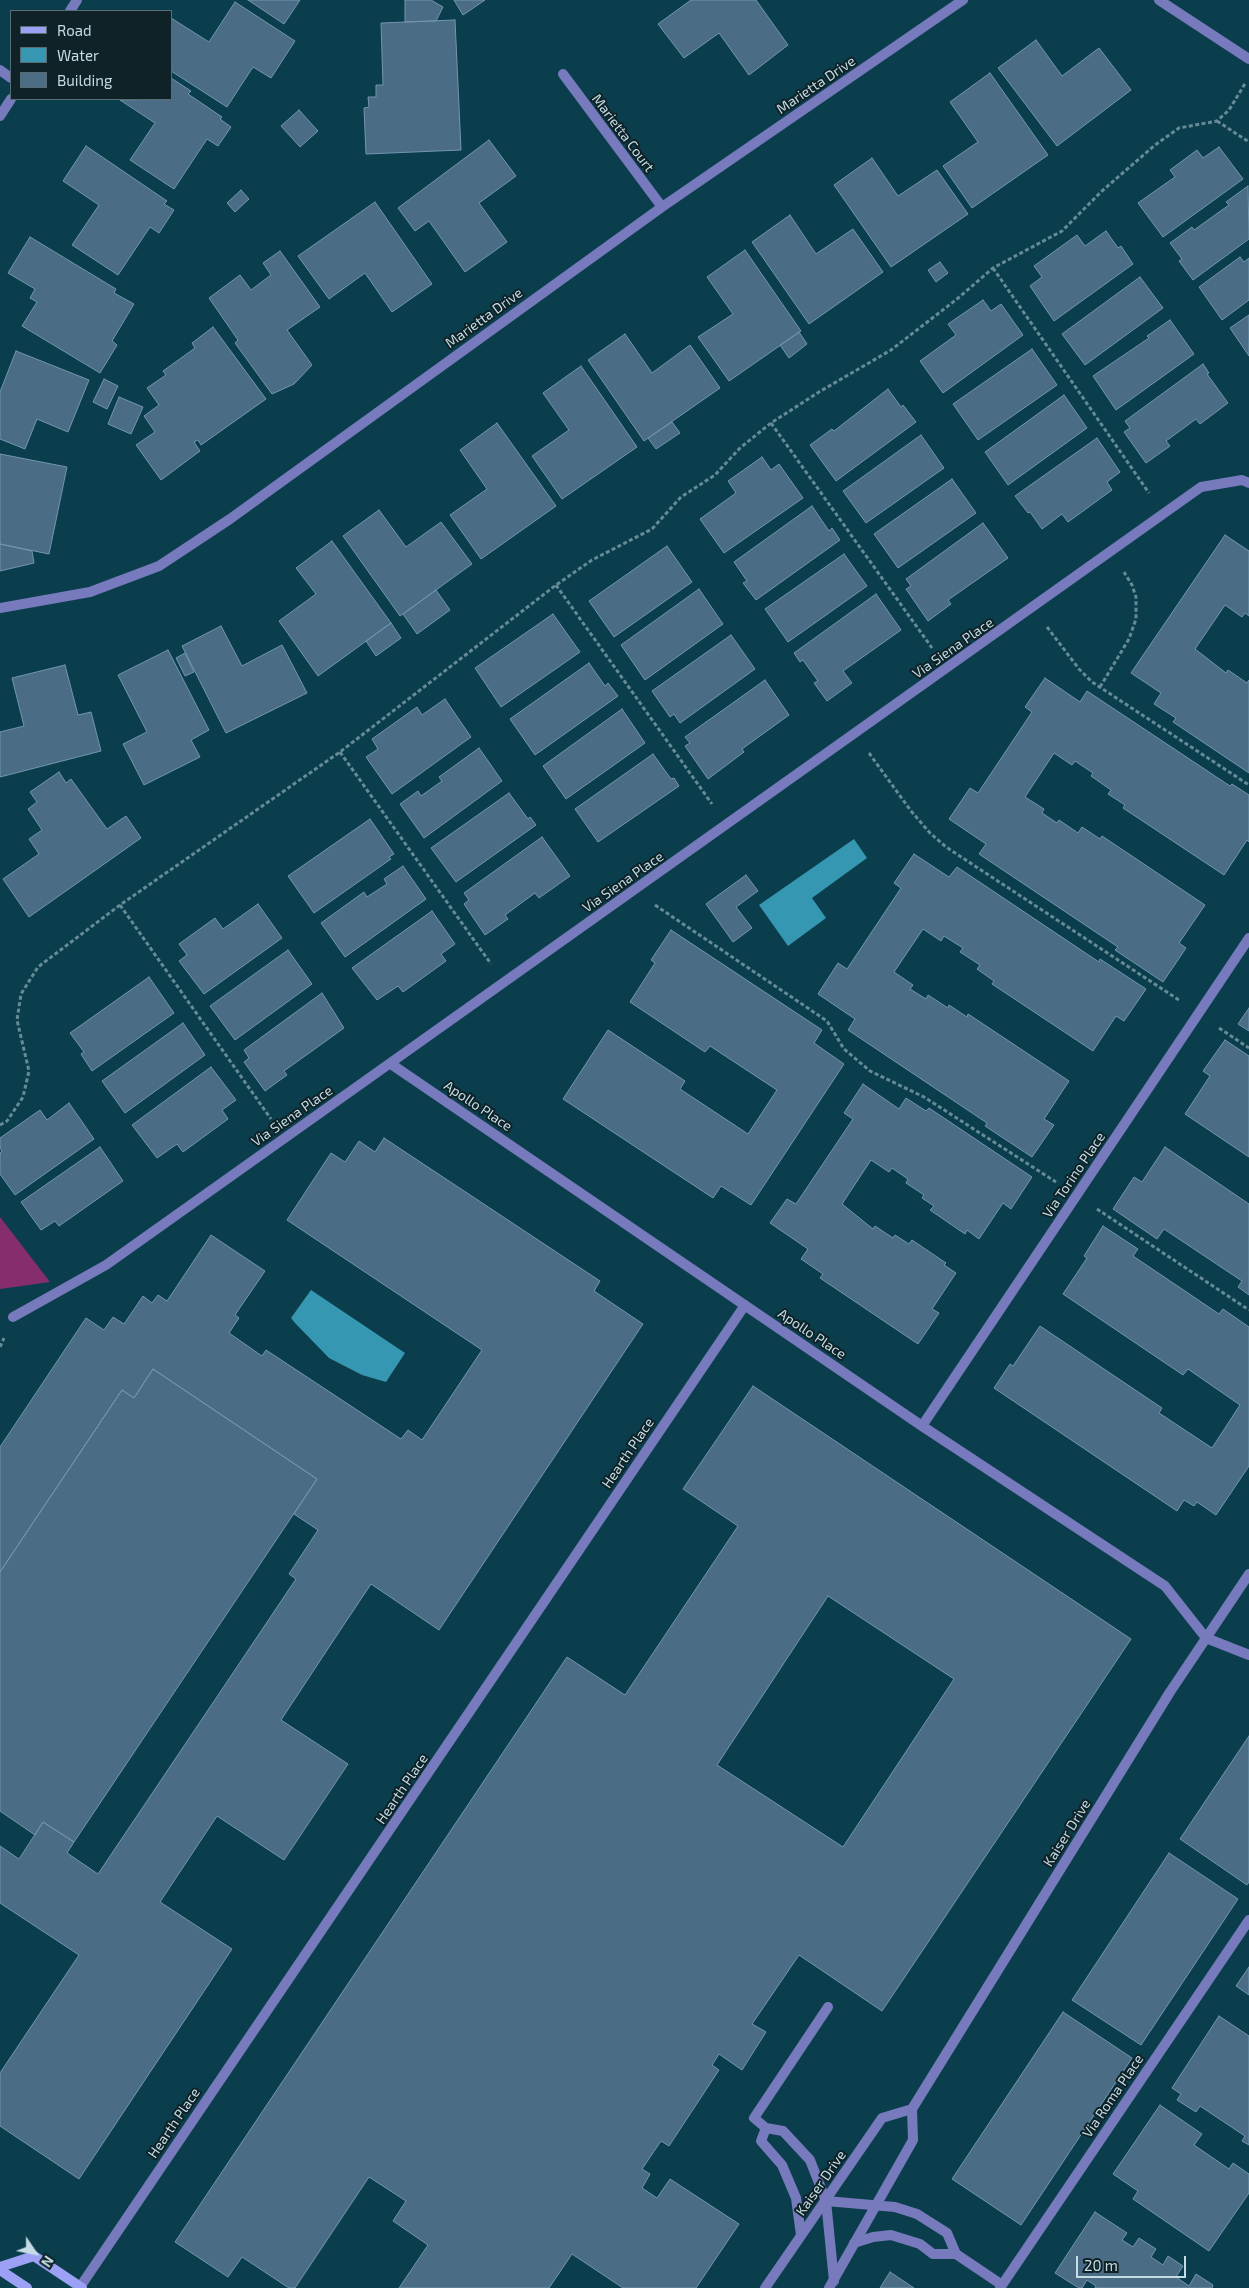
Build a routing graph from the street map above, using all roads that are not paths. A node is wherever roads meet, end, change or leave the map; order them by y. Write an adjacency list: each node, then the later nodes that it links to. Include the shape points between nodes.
1 (963, 0): 7 (street, Marietta Drive)
2 (1159, 0): 3 (street)
3 (1249, 59)
4 (563, 74): 7 (street, Marietta Court)
5 (10, 100): 6 (street)
6 (0, 116)
7 (662, 207): 9 (street, Marietta Drive, via 230,519 159,566 90,592)
8 (1249, 483): 11 (street, Via Siena Place, via 1242,480 1201,487)
9 (0, 608)
10 (1249, 938): 14 (street, Via Torino Place)
11 (391, 1064): 12 (street, Apollo Place); 13 (street, Via Siena Place, via 106,1265)
12 (745, 1305): 14 (street, Apollo Place); 31 (street, Hearth Place)
13 (13, 1317)
14 (922, 1426): 16 (street, Apollo Place, via 1165,1586)
15 (1249, 1574): 16 (street, Kaiser Drive)
16 (1206, 1638): 17 (street); 20 (street, Kaiser Drive)
17 (1249, 1655)
18 (1249, 1920): 29 (street, Via Roma Place)
19 (828, 2007): 21 (street, via 754,2118)
20 (912, 2109): 22 (street, Kaiser Drive, via 882,2118); 23 (street, via 913,2140)
21 (766, 2128): 22 (street, via 784,2131 810,2160); 24 (street, via 761,2142 782,2165 796,2198)
22 (826, 2201): 23 (street); 24 (street, Kaiser Drive); 28 (street)
23 (875, 2205): 25 (street); 26 (street, via 896,2207 925,2218 947,2232)
24 (801, 2235): 32 (street, Kaiser Drive)
25 (854, 2244): 26 (street, via 891,2235 920,2244 933,2254); 28 (street)
26 (956, 2254): 29 (street)
27 (0, 2268): 30 (main road); 31 (main road, via 34,2256)
28 (831, 2284)
29 (1001, 2287)
30 (27, 2288)
31 (79, 2288)
32 (765, 2288)

